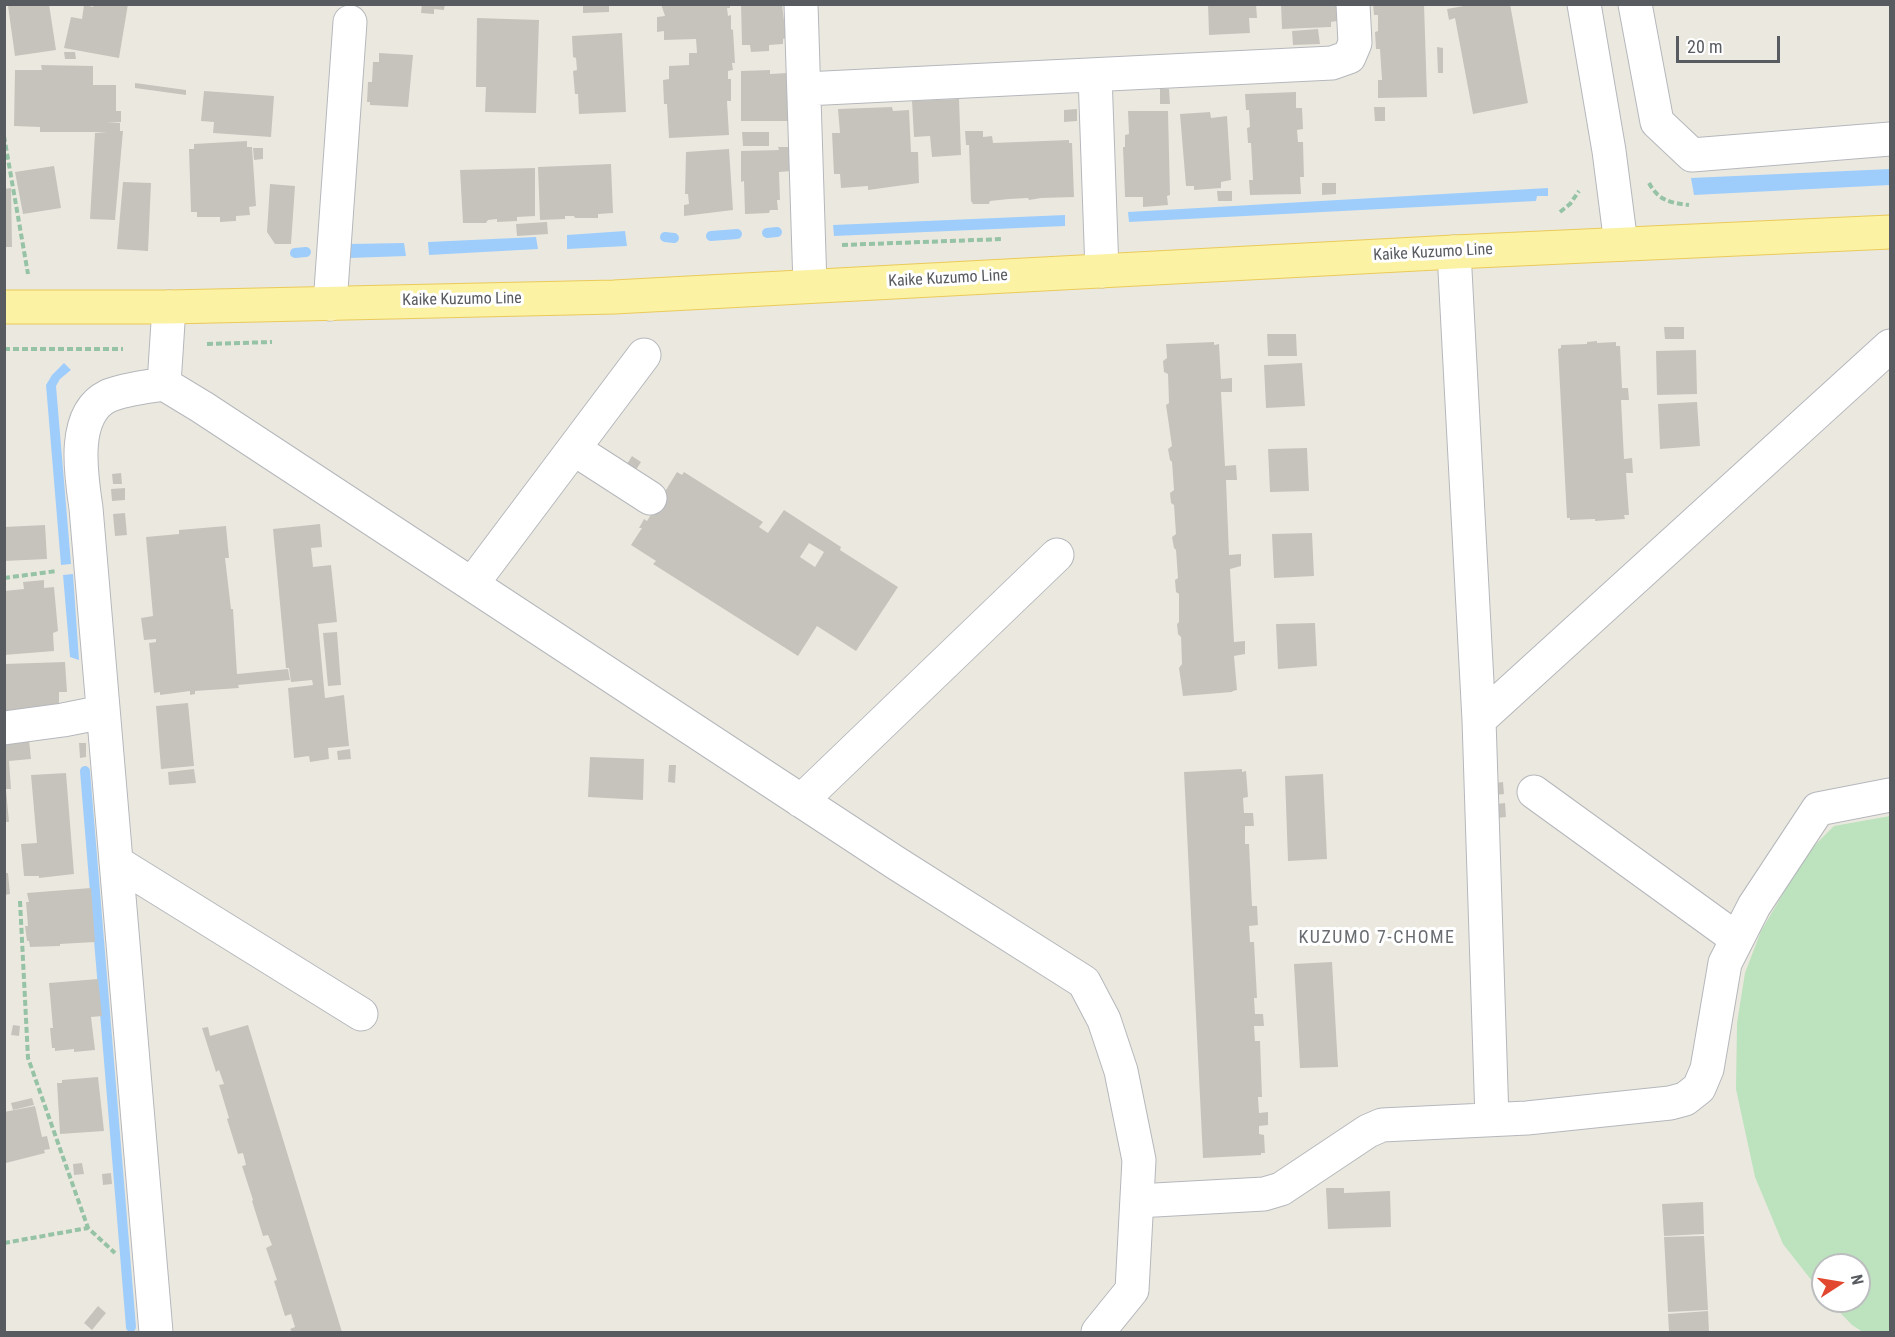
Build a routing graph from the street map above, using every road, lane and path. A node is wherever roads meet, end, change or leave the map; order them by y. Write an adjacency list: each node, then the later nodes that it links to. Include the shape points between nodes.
1 (801, 4): 7 (street)
2 (1353, 4): 6 (street, via 1354,50 1341,61)
3 (1584, 4): 14 (street)
4 (1635, 4): 9 (street, via 1657,122 1692,155)
5 (350, 22): 20 (street)
6 (1095, 75): 7 (street); 17 (street)
7 (805, 89): 19 (street)
8 (4, 136): 18 (path)
9 (1890, 139)
10 (1584, 183): 11 (path, via 1570,204 1560,212)
11 (1550, 213)
12 (1890, 232): 14 (main road, Kaike Kuzumo Line)
13 (1010, 239): 15 (path)
14 (1621, 244): 16 (main road, Kaike Kuzumo Line)
15 (838, 245)
16 (1454, 252): 17 (main road, Kaike Kuzumo Line); 35 (street)
17 (1102, 271): 19 (main road, Kaike Kuzumo Line)
18 (28, 274)
19 (810, 286): 20 (main road, Kaike Kuzumo Line, via 614,297)
20 (330, 304): 22 (main road, Kaike Kuzumo Line)
21 (4, 307): 22 (main road, Kaike Kuzumo Line)
22 (169, 307): 27 (street)
23 (1890, 346): 35 (street)
24 (4, 349): 25 (path)
25 (123, 349)
26 (644, 355): 28 (street)
27 (164, 384): 31 (street, via 109,396 88,414 81,471); 33 (street)
28 (574, 449): 29 (street); 33 (street)
29 (650, 498)
30 (1057, 555): 39 (street)
31 (90, 567): 32 (path); 34 (street)
32 (4, 578)
33 (472, 584): 39 (street)
34 (103, 712): 36 (street); 40 (street)
35 (1479, 720): 44 (street)
36 (4, 728)
37 (1534, 792): 42 (street)
38 (1890, 795): 42 (street, via 1818,809 1754,906)
39 (801, 801): 45 (street, via 1084,982 1104,1020 1121,1071 1138,1160)
40 (116, 862): 43 (street); 48 (street)
41 (20, 901): 46 (path, via 28,1058)
42 (1737, 939): 44 (street, via 1725,963 1707,1069 1699,1088 1685,1099)
43 (361, 1014)
44 (1492, 1119): 45 (street, via 1382,1125 1281,1189 1264,1194)
45 (1137, 1201): 50 (street, via 1132,1290)
46 (88, 1228): 47 (path); 48 (path, via 119,1256)
47 (4, 1243)
48 (151, 1266): 49 (street)
49 (156, 1332)
50 (1098, 1332)

